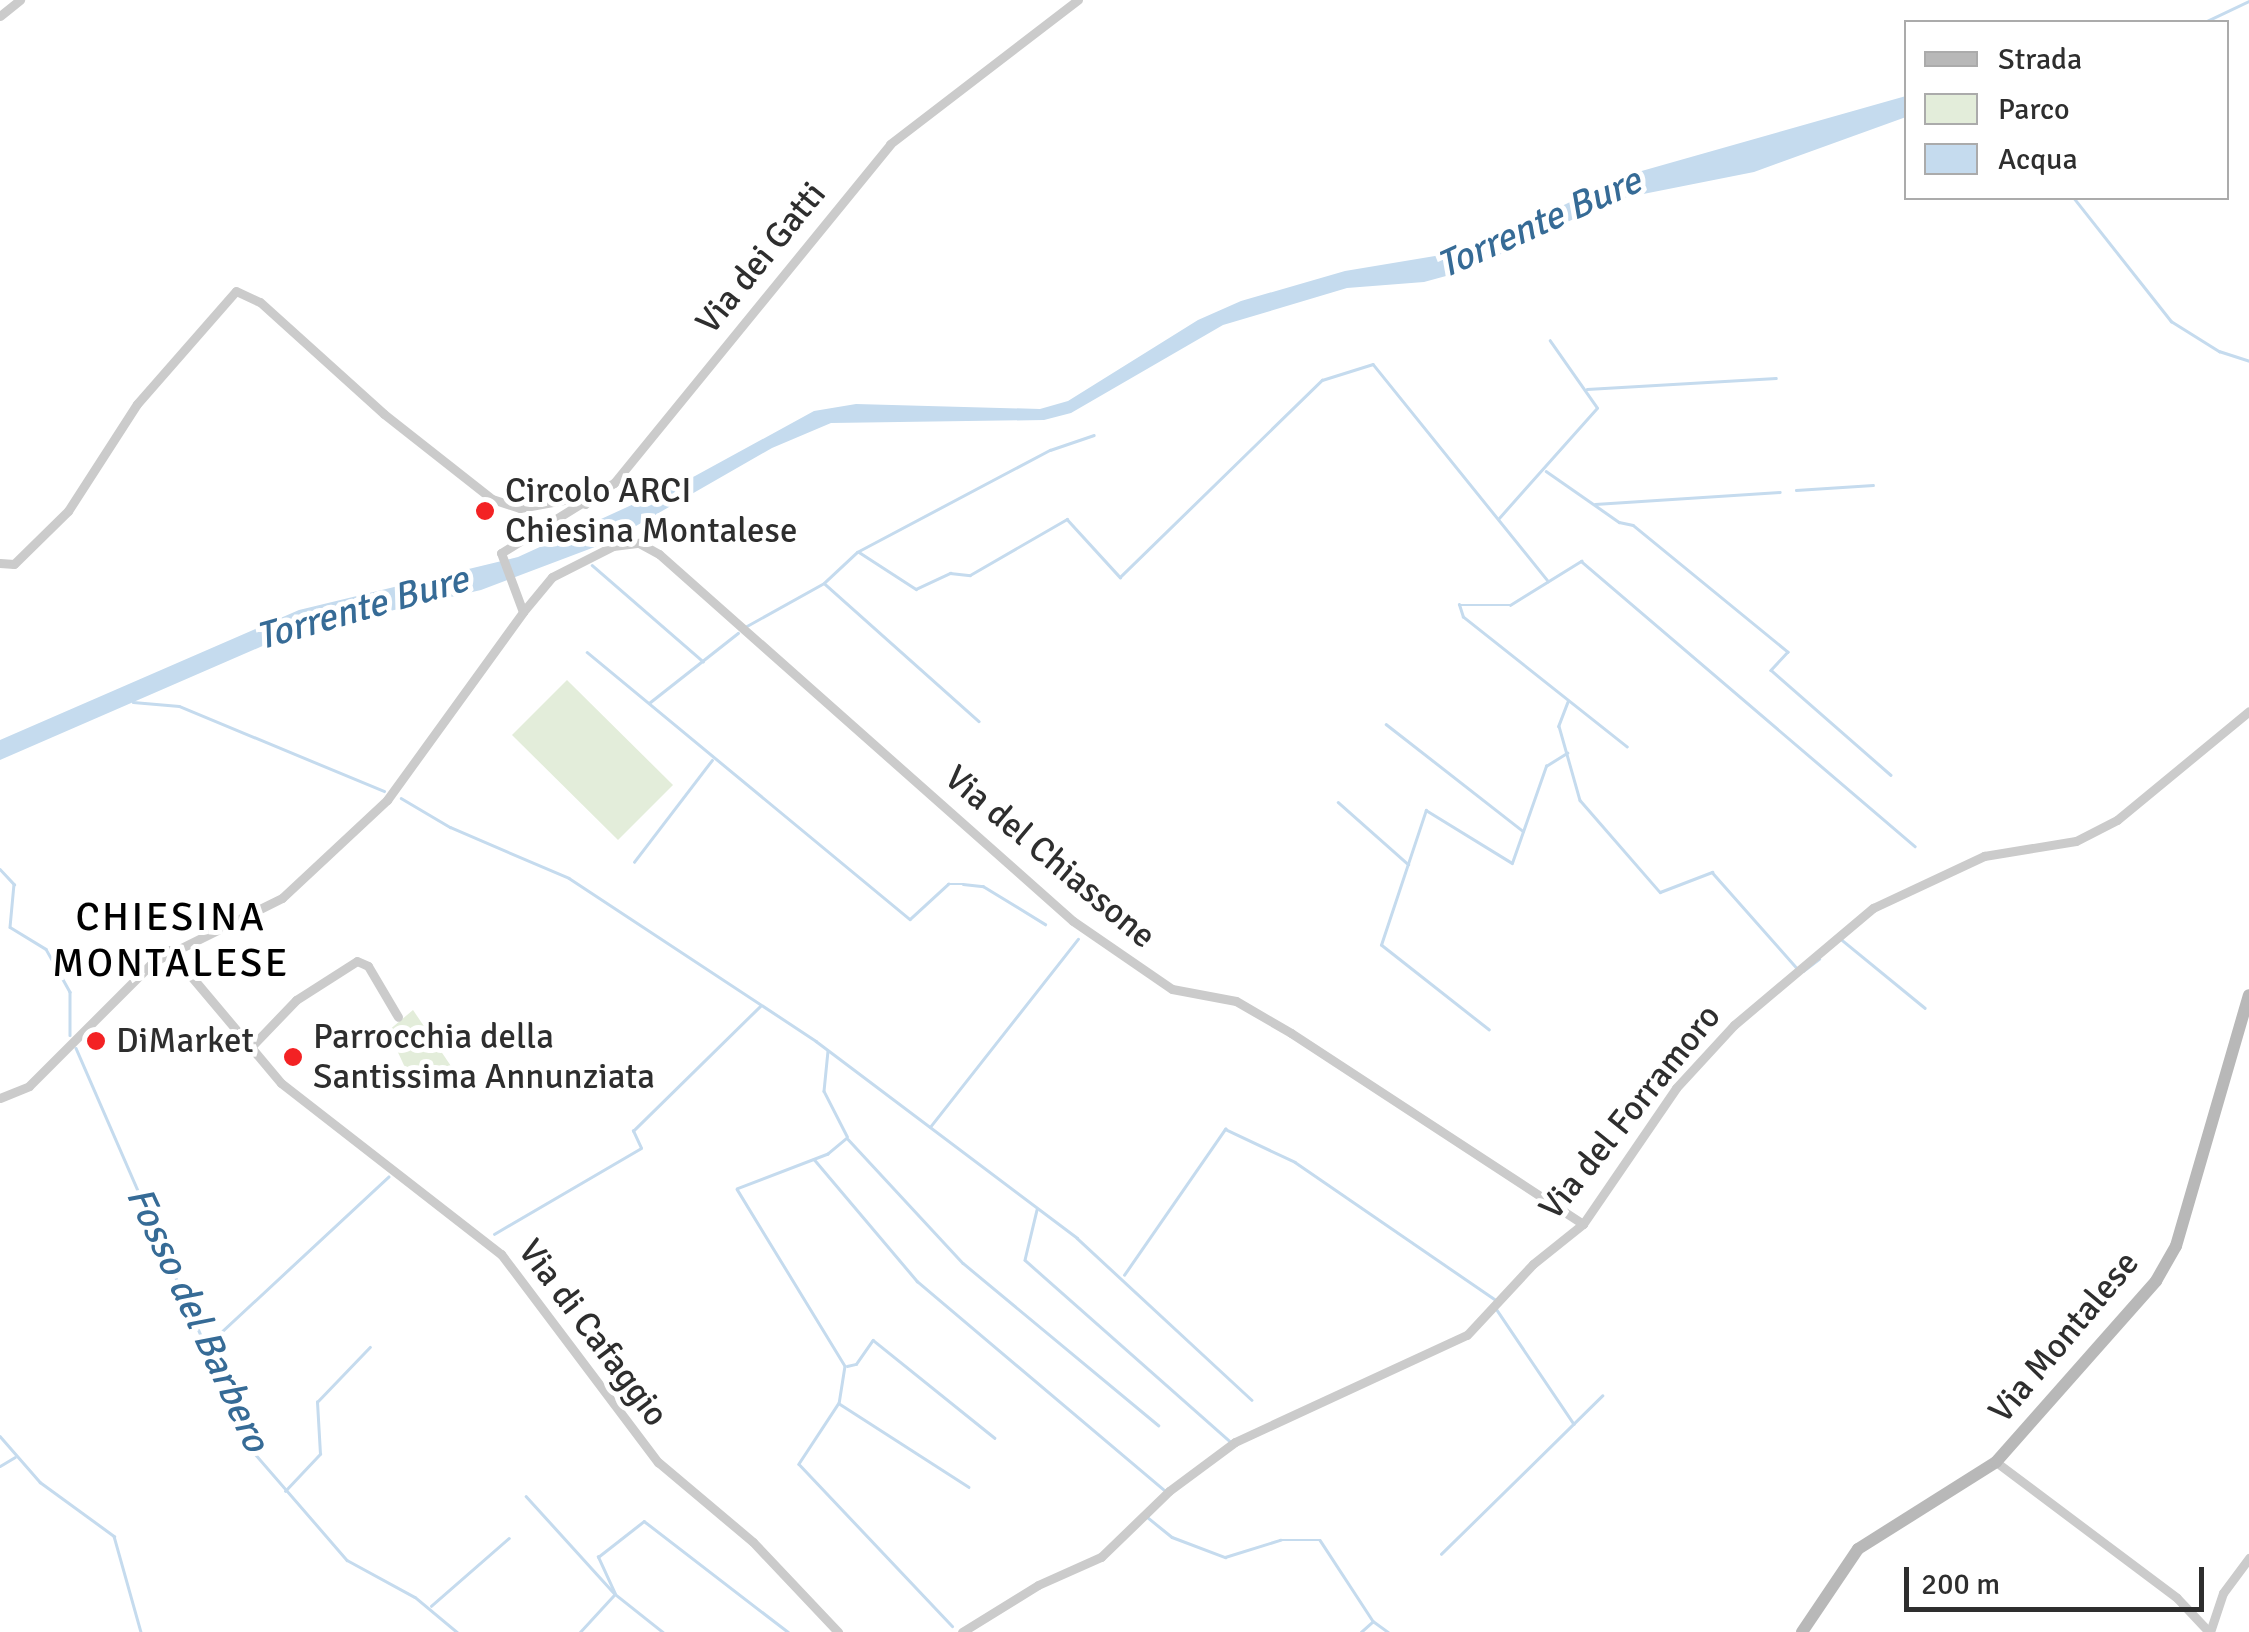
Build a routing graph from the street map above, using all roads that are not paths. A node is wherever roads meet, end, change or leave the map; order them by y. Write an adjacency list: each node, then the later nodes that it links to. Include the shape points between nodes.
1 (20, 0): 3 (street)
2 (1078, 0): 4 (street, Via dei Gatti, via 890,144 622,474)
3 (0, 16)
4 (585, 504): 5 (street, via 564,500 520,508 492,499 384,414 260,302 236,291 137,404 68,512); 6 (street, Via dei Gatti, via 499,561)
5 (2, 565)
6 (523, 612): 8 (street, Via del Chiassone, via 381,806 282,898); 13 (street, Via del Chiassone, via 552,578 613,546 638,543 658,554 1113,950 1172,990 1250,1009)
7 (2249, 711): 13 (street, Via del Forramoro, via 2104,827 2076,841 1984,856 1872,908 1710,1050 1676,1088)
8 (169, 950): 11 (street, Via di Cafaggio); 12 (street, Via del Chiassone, via 112,997 29,1086)
9 (2249, 995): 14 (main road, Via Montalese, via 2165,1266)
10 (398, 1017): 11 (street, via 368,966 357,960 296,1000)
11 (251, 1046): 16 (street, Via di Cafaggio, via 284,1085 504,1258 658,1462 753,1542)
12 (0, 1098)
13 (1583, 1224): 17 (street, Via del Forramoro, via 1532,1264 1467,1335 1235,1442 1169,1492 1100,1558 1038,1585)
14 (1996, 1462): 18 (main road, Via Montalese, via 1858,1549); 19 (street, via 2177,1598)
15 (2249, 1558): 19 (street, via 2223,1593)
16 (838, 1632)
17 (962, 1632)
18 (1802, 1632)
19 (2209, 1632)

